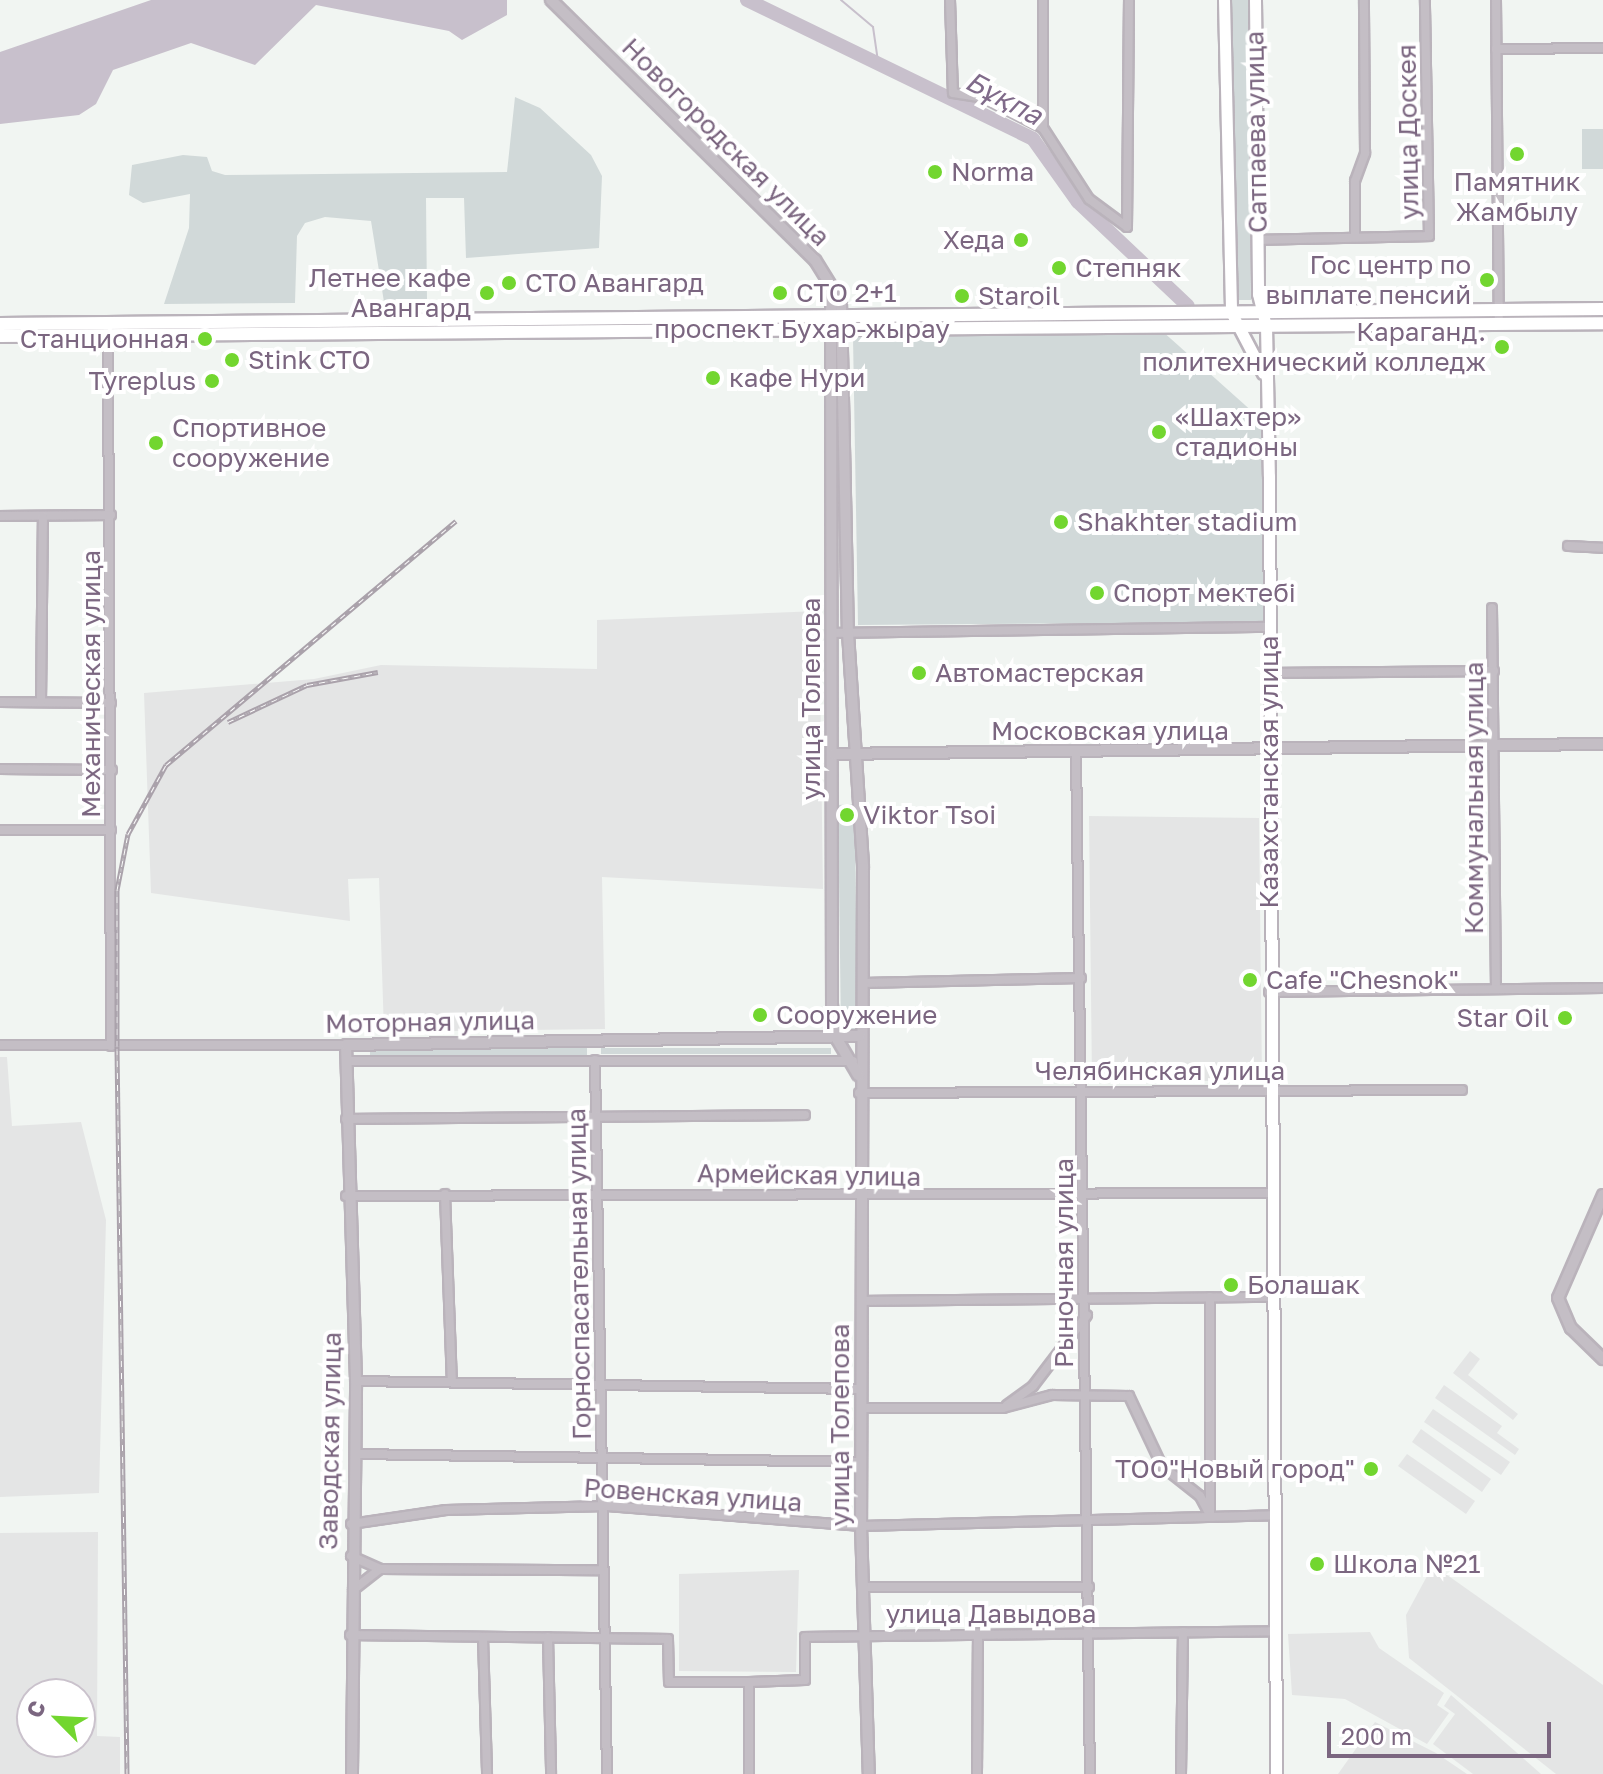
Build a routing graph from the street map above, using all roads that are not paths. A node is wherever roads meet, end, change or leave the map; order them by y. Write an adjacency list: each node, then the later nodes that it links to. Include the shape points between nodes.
1 (551, 0): 16 (street, Новогородская улица, via 806,251 831,285)
2 (950, 0): 12 (street, via 953,93 984,98)
3 (1043, 0): 12 (street)
4 (1129, 0): 12 (street, via 1127,227 1089,199)
5 (1224, 0): 19 (main road, Сатпаева улица)
6 (1255, 0): 14 (main road, Сатпаева улица)
7 (1364, 0): 13 (street, via 1365,153 1355,181)
8 (1425, 0): 13 (street, улица Доскея, via 1429,236)
9 (1496, 0): 11 (street)
10 (1603, 48): 11 (street)
11 (1496, 49): 17 (street)
12 (1043, 128)
13 (1355, 237): 14 (street, улица Доскея)
14 (1257, 240): 18 (main road, Сатпаева улица)
15 (1603, 309): 17 (main road, проспект Бухар-жырау)
16 (838, 316): 19 (main road, проспект Бухар-жырау); 22 (main road, проспект Бухар-жырау); 24 (street, улица Толепова)
17 (1499, 316): 18 (main road, проспект Бухар-жырау); 20 (main road, проспект Бухар-жырау)
18 (1265, 318): 19 (main road, проспект Бухар-жырау); 26 (main road, Казахстанская улица)
19 (1234, 319): 24 (main road, проспект Бухар-жырау); 26 (main road, via 1254,347)
20 (1603, 323)
21 (0, 324): 23 (main road, проспект Бухар-жырау)
22 (496, 325): 23 (main road, проспект Бухар-жырау); 24 (main road, проспект Бухар-жырау)
23 (108, 328): 25 (main road, проспект Бухар-жырау); 27 (street, Механическая улица)
24 (837, 330): 34 (street, улица Толепова); 35 (street, улица Толепова)
25 (0, 336)
26 (1266, 386): 33 (main road, Казахстанская улица)
27 (111, 515): 29 (street); 40 (street, Механическая улица)
28 (0, 516): 29 (street)
29 (43, 516): 39 (street)
30 (1568, 546): 31 (street)
31 (1603, 548)
32 (1492, 608): 36 (street, Коммунальная улица)
33 (1270, 627): 35 (street); 37 (main road, Казахстанская улица)
34 (833, 633): 35 (street); 45 (street, улица Толепова)
35 (848, 633): 46 (street, улица Толепова)
36 (1494, 671): 37 (street); 42 (street, Коммунальная улица)
37 (1269, 673): 44 (main road, Казахстанская улица)
38 (0, 702): 39 (street)
39 (41, 702): 40 (street)
40 (111, 703): 48 (street, Механическая улица)
41 (1603, 744): 42 (street, Московская улица)
42 (1493, 746): 44 (street, Московская улица); 54 (street, Коммунальная улица)
43 (1076, 751): 44 (street, Московская улица); 46 (street, Московская улица); 51 (street, Рыночная улица)
44 (1269, 753): 55 (main road, Казахстанская улица)
45 (834, 754): 46 (street, Московская улица); 57 (street, улица Толепова)
46 (856, 754): 52 (street, улица Толепова)
47 (0, 769): 48 (street)
48 (112, 770): 50 (street, Механическая улица)
49 (0, 830): 50 (street)
50 (111, 830): 60 (street, Механическая улица)
51 (1081, 978): 52 (street); 66 (street, Рыночная улица)
52 (863, 983): 56 (street, улица Толепова)
53 (1603, 988): 54 (street)
54 (1496, 989): 55 (street)
55 (1269, 992): 65 (main road, Казахстанская улица)
56 (860, 1036): 57 (street, Моторная улица); 63 (street, улица Толепова)
57 (837, 1039): 59 (street, Моторная улица); 63 (street, улица Толепова)
58 (0, 1045): 60 (street, Моторная улица)
59 (346, 1045): 60 (street, Моторная улица); 62 (street, Заводская улица)
60 (111, 1046)
61 (595, 1060): 62 (street, Моторная улица); 63 (street, Моторная улица); 69 (street, Горноспасательная улица)
62 (346, 1061): 70 (street, Заводская улица)
63 (852, 1061): 67 (street, улица Толепова)
64 (1462, 1090): 65 (street, Челябинская улица)
65 (1271, 1091): 66 (street, Челябинская улица); 72 (main road, Казахстанская улица)
66 (1080, 1092): 67 (street, Челябинская улица); 77 (street, Рыночная улица)
67 (859, 1093): 76 (street, улица Толепова)
68 (805, 1115): 69 (street)
69 (594, 1116): 70 (street); 71 (street, Горноспасательная улица)
70 (345, 1119): 75 (street, Заводская улица)
71 (596, 1193): 73 (street, Армейская улица); 76 (street, Армейская улица); 84 (street, Горноспасательная улица)
72 (1272, 1193): 77 (street, Армейская улица); 80 (main road, Казахстанская улица)
73 (445, 1194): 75 (street, Армейская улица); 86 (street)
74 (1603, 1195): 83 (street, via 1558,1298 1571,1328)
75 (346, 1196): 85 (street, Заводская улица)
76 (861, 1196): 77 (street, Армейская улица); 81 (street, улица Толепова)
77 (1087, 1199): 78 (street, Рыночная улица)
78 (1088, 1296): 79 (street); 81 (street); 82 (street, Рыночная улица)
79 (1210, 1297): 80 (street); 95 (street)
80 (1274, 1297): 96 (main road, Казахстанская улица)
81 (861, 1301): 87 (street, улица Толепова)
82 (1087, 1315): 88 (street, Рыночная улица); 90 (street, via 1033,1386)
83 (1603, 1359)
84 (600, 1380): 86 (street); 87 (street); 92 (street, Горноспасательная улица)
85 (356, 1381): 86 (street); 91 (street, Заводская улица)
86 (452, 1381)
87 (862, 1389): 89 (street, улица Толепова)
88 (1084, 1397): 90 (street, via 1052,1395); 95 (street, via 1129,1396 1162,1466 1200,1496); 97 (street, Рыночная улица)
89 (862, 1408): 90 (street); 93 (street, улица Толепова)
90 (1003, 1408)
91 (355, 1454): 92 (street); 98 (street, Заводская улица)
92 (603, 1462): 93 (street); 94 (street, Горноспасательная улица)
93 (862, 1462): 99 (street, улица Толепова)
94 (607, 1506): 98 (street, Ровенская улица, via 446,1510); 99 (street, Ровенская улица); 102 (street, Горноспасательная улица)
95 (1210, 1515): 96 (street, Ровенская улица); 97 (street, Ровенская улица)
96 (1275, 1515): 106 (main road, Казахстанская улица)
97 (1086, 1520): 99 (street, Ровенская улица); 104 (street, Рыночная улица)
98 (350, 1524): 100 (street, Заводская улица)
99 (861, 1526): 103 (street, улица Толепова)
100 (350, 1556): 101 (street); 105 (street, Заводская улица)
101 (380, 1569): 102 (street); 105 (street)
102 (601, 1570): 114 (street, Горноспасательная улица)
103 (866, 1587): 104 (street); 111 (street, улица Толепова)
104 (1089, 1587): 109 (street, Рыночная улица)
105 (350, 1592): 110 (street, Заводская улица)
106 (1276, 1631): 107 (street, улица Давыдова); 125 (main road, Казахстанская улица)
107 (1183, 1632): 109 (street, улица Давыдова); 124 (street)
108 (978, 1633): 109 (street, улица Давыдова); 111 (street, улица Давыдова); 122 (street)
109 (1090, 1634): 123 (street, Рыночная улица)
110 (350, 1635): 112 (street, улица Давыдова); 116 (street, Заводская улица)
111 (865, 1635): 115 (street, улица Давыдова, via 805,1637 805,1680); 121 (street, улица Толепова)
112 (483, 1637): 113 (street, улица Давыдова); 117 (street)
113 (548, 1637): 114 (street, улица Давыдова); 118 (street)
114 (603, 1637): 115 (street, улица Давыдова, via 668,1639 669,1682); 119 (street, Горноспасательная улица)
115 (749, 1682): 120 (street)
116 (352, 1774)
117 (487, 1774)
118 (551, 1774)
119 (607, 1774)
120 (749, 1774)
121 (869, 1774)
122 (977, 1774)
123 (1090, 1774)
124 (1181, 1774)
125 (1276, 1774)

